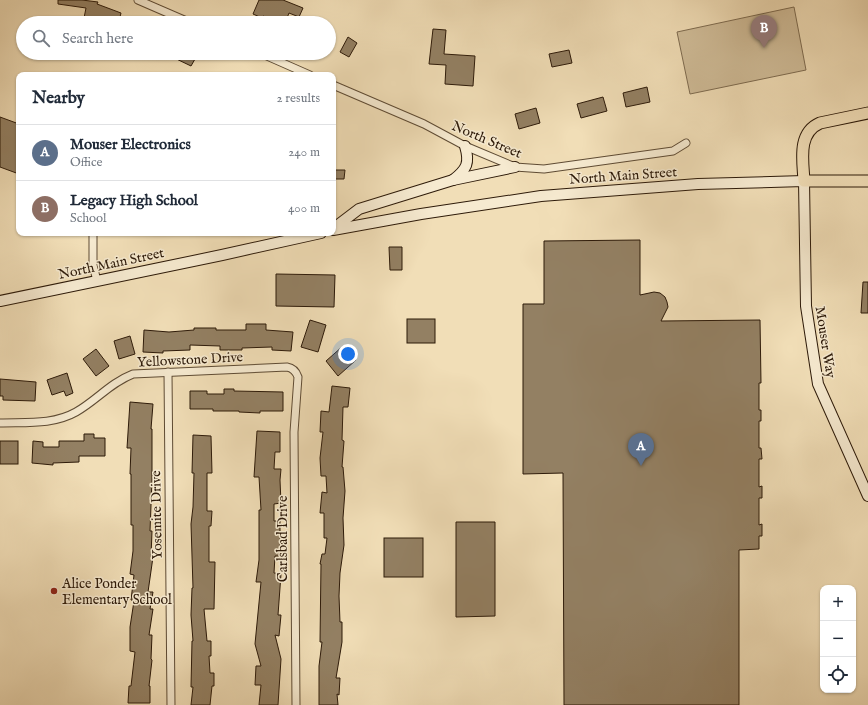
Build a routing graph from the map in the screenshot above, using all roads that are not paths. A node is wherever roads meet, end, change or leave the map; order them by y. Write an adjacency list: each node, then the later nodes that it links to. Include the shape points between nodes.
1 (138, 0): 2 (street)
2 (175, 16)
3 (276, 60): 4 (street)
4 (303, 72)
5 (336, 86): 8 (street, North Street, via 424,124)
6 (868, 113): 11 (main road, via 820,123 810,129 803,146)
7 (686, 143): 9 (street, North Street, via 673,151 544,169)
8 (465, 146): 9 (street, North Street); 10 (main road, via 468,157 466,165 463,172)
9 (515, 168): 10 (main road)
10 (453, 180): 13 (main road, via 359,209)
11 (804, 181): 12 (main road); 14 (main road, North Main Street, via 698,184 540,196); 22 (main road, Mouser Way, via 806,306 818,384)
12 (868, 181)
13 (336, 227)
14 (336, 228)
15 (93, 236): 17 (street, via 93,265)
16 (307, 236): 17 (main road, North Main Street)
17 (97, 281): 18 (main road, North Main Street)
18 (0, 301)
19 (168, 372): 20 (street, Yellowstone Drive, via 287,367); 21 (street, Yellowstone Drive, via 133,374 121,379 64,418 42,422); 23 (street, Yosemite Drive)
20 (297, 373): 24 (street, Carlsbad Drive, via 294,432)
21 (0, 423)
22 (868, 496)
23 (171, 705)
24 (296, 705)

